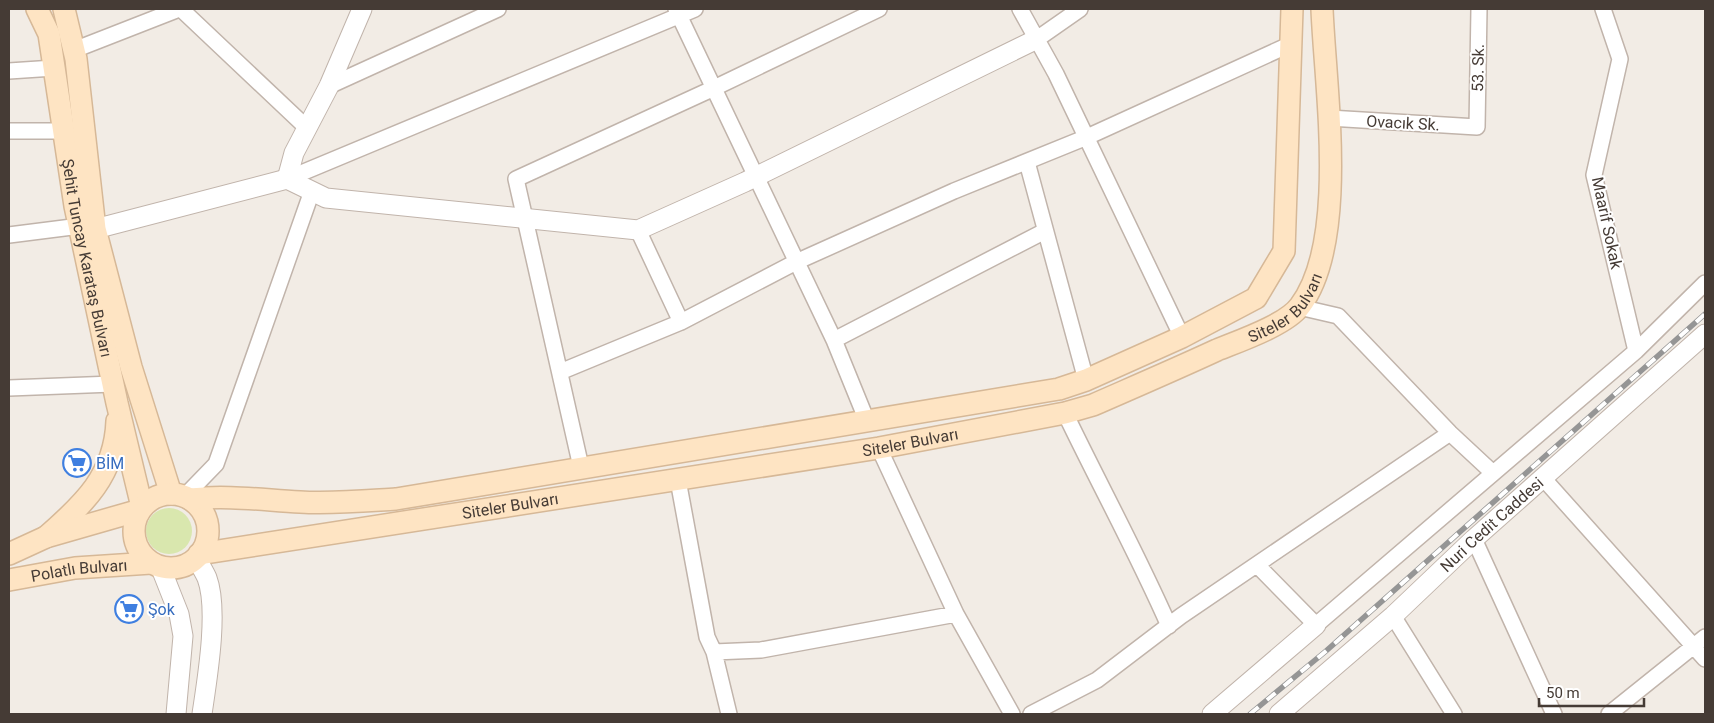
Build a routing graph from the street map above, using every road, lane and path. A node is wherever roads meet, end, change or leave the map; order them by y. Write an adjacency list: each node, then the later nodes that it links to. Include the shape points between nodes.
1 (38, 9): 18 (main road, Şehit Tuncay Karataş Bulvarı, via 49,34)
2 (64, 9): 17 (main road, Şehit Tuncay Karataş Bulvarı)
3 (180, 9): 17 (street); 24 (street)
4 (362, 9): 20 (street)
5 (498, 9): 20 (street)
6 (695, 9): 14 (street)
7 (879, 9): 21 (street)
8 (1020, 9): 15 (street)
9 (1080, 9): 15 (street)
10 (1292, 9): 16 (main road, Siteler Bulvarı)
11 (1322, 9): 22 (main road, Siteler Bulvarı)
12 (1479, 9): 23 (street, 53. Sk.)
13 (1603, 9): 44 (street, Maarif Sokak, via 1620,59 1594,175)
14 (678, 12): 21 (street); 30 (street)
15 (1037, 40): 27 (street); 29 (street)
16 (1291, 44): 27 (street); 42 (main road, Siteler Bulvarı, via 1284,251 1256,298)
17 (74, 50): 33 (main road, Şehit Tuncay Karataş Bulvarı)
18 (54, 68): 19 (street); 26 (main road, Şehit Tuncay Karataş Bulvarı)
19 (9, 71)
20 (329, 86): 24 (street)
21 (712, 89): 29 (street); 32 (street, via 516,179)
22 (1329, 118): 23 (street, Ovacık Sk.); 39 (main road, Siteler Bulvarı, via 1330,200 1318,270)
23 (1478, 127)
24 (307, 128): 30 (street, via 294,153)
25 (9, 131): 26 (street)
26 (64, 131): 33 (main road, Şehit Tuncay Karataş Bulvarı)
27 (1087, 138): 28 (street); 42 (street)
28 (1027, 162): 35 (street); 37 (street)
29 (755, 177): 34 (street); 37 (street)
30 (287, 179): 31 (street); 33 (street)
31 (312, 191): 32 (street, via 326,198); 57 (street, via 216,464)
32 (523, 217): 34 (street); 45 (street)
33 (88, 228): 36 (street); 48 (main road, Şehit Tuncay Karataş Bulvarı); 57 (main road, Şehit Tuncay Karataş Bulvarı, via 131,367)
34 (638, 230): 40 (street)
35 (1045, 231): 43 (street); 46 (street)
36 (9, 235)
37 (796, 262): 40 (street); 43 (street)
38 (1705, 283): 44 (street)
39 (1299, 306): 49 (main road, Siteler Bulvarı, via 1272,326 1093,405); 51 (street, via 1338,316)
40 (681, 322): 45 (street)
41 (1705, 334): 55 (street, Nuri Cedit Caddesi)
42 (1182, 337): 46 (main road, Siteler Bulvarı)
43 (834, 340): 50 (street)
44 (1636, 351): 54 (street)
45 (560, 372): 53 (street)
46 (1086, 380): 50 (main road, Siteler Bulvarı, via 1059,389)
47 (9, 388): 48 (street)
48 (115, 394): 58 (main road, Şehit Tuncay Karataş Bulvarı); 59 (main road, via 116,440 96,487)
49 (1065, 413): 52 (main road, Siteler Bulvarı); 68 (street, via 1140,560)
50 (868, 421): 53 (main road, Siteler Bulvarı)
51 (1450, 433): 54 (street); 64 (street)
52 (879, 448): 56 (main road, Siteler Bulvarı); 66 (street)
53 (581, 467): 57 (main road, Siteler Bulvarı, via 348,503 226,496)
54 (1493, 473): 69 (street)
55 (1542, 478): 60 (street, Nuri Cedit Caddesi); 70 (street)
56 (678, 480): 62 (main road, Siteler Bulvarı); 71 (street, via 707,637)
57 (182, 497): 58 (main road, via 159,496); 62 (main road, via 204,515 207,526 207,538)
58 (141, 509): 59 (main road, Polatlı Bulvarı); 63 (main road, via 134,522 133,534 137,546)
59 (46, 537): 61 (main road, Polatlı Bulvarı)
60 (1474, 539): 67 (street, Nuri Cedit Caddesi); 81 (street)
61 (9, 554)
62 (198, 556): 63 (main road, via 179,567); 74 (street, via 208,579 211,608 210,653)
63 (156, 564): 65 (main road, Polatlı Bulvarı, via 75,568); 73 (street, via 179,614 183,636)
64 (1256, 565): 68 (street); 69 (street)
65 (9, 580)
66 (956, 614): 71 (street, via 761,650); 76 (street)
67 (1394, 616): 79 (street, Nuri Cedit Caddesi); 80 (street)
68 (1169, 626): 77 (street, via 1097,680)
69 (1316, 626): 78 (street)
70 (1700, 641): 72 (street); 82 (street)
71 (714, 652): 75 (street)
72 (1705, 659)
73 (176, 714)
74 (202, 714)
75 (729, 714)
76 (1012, 714)
77 (1032, 714)
78 (1212, 714)
79 (1279, 714)
80 (1454, 714)
81 (1554, 714)
82 (1609, 714)

